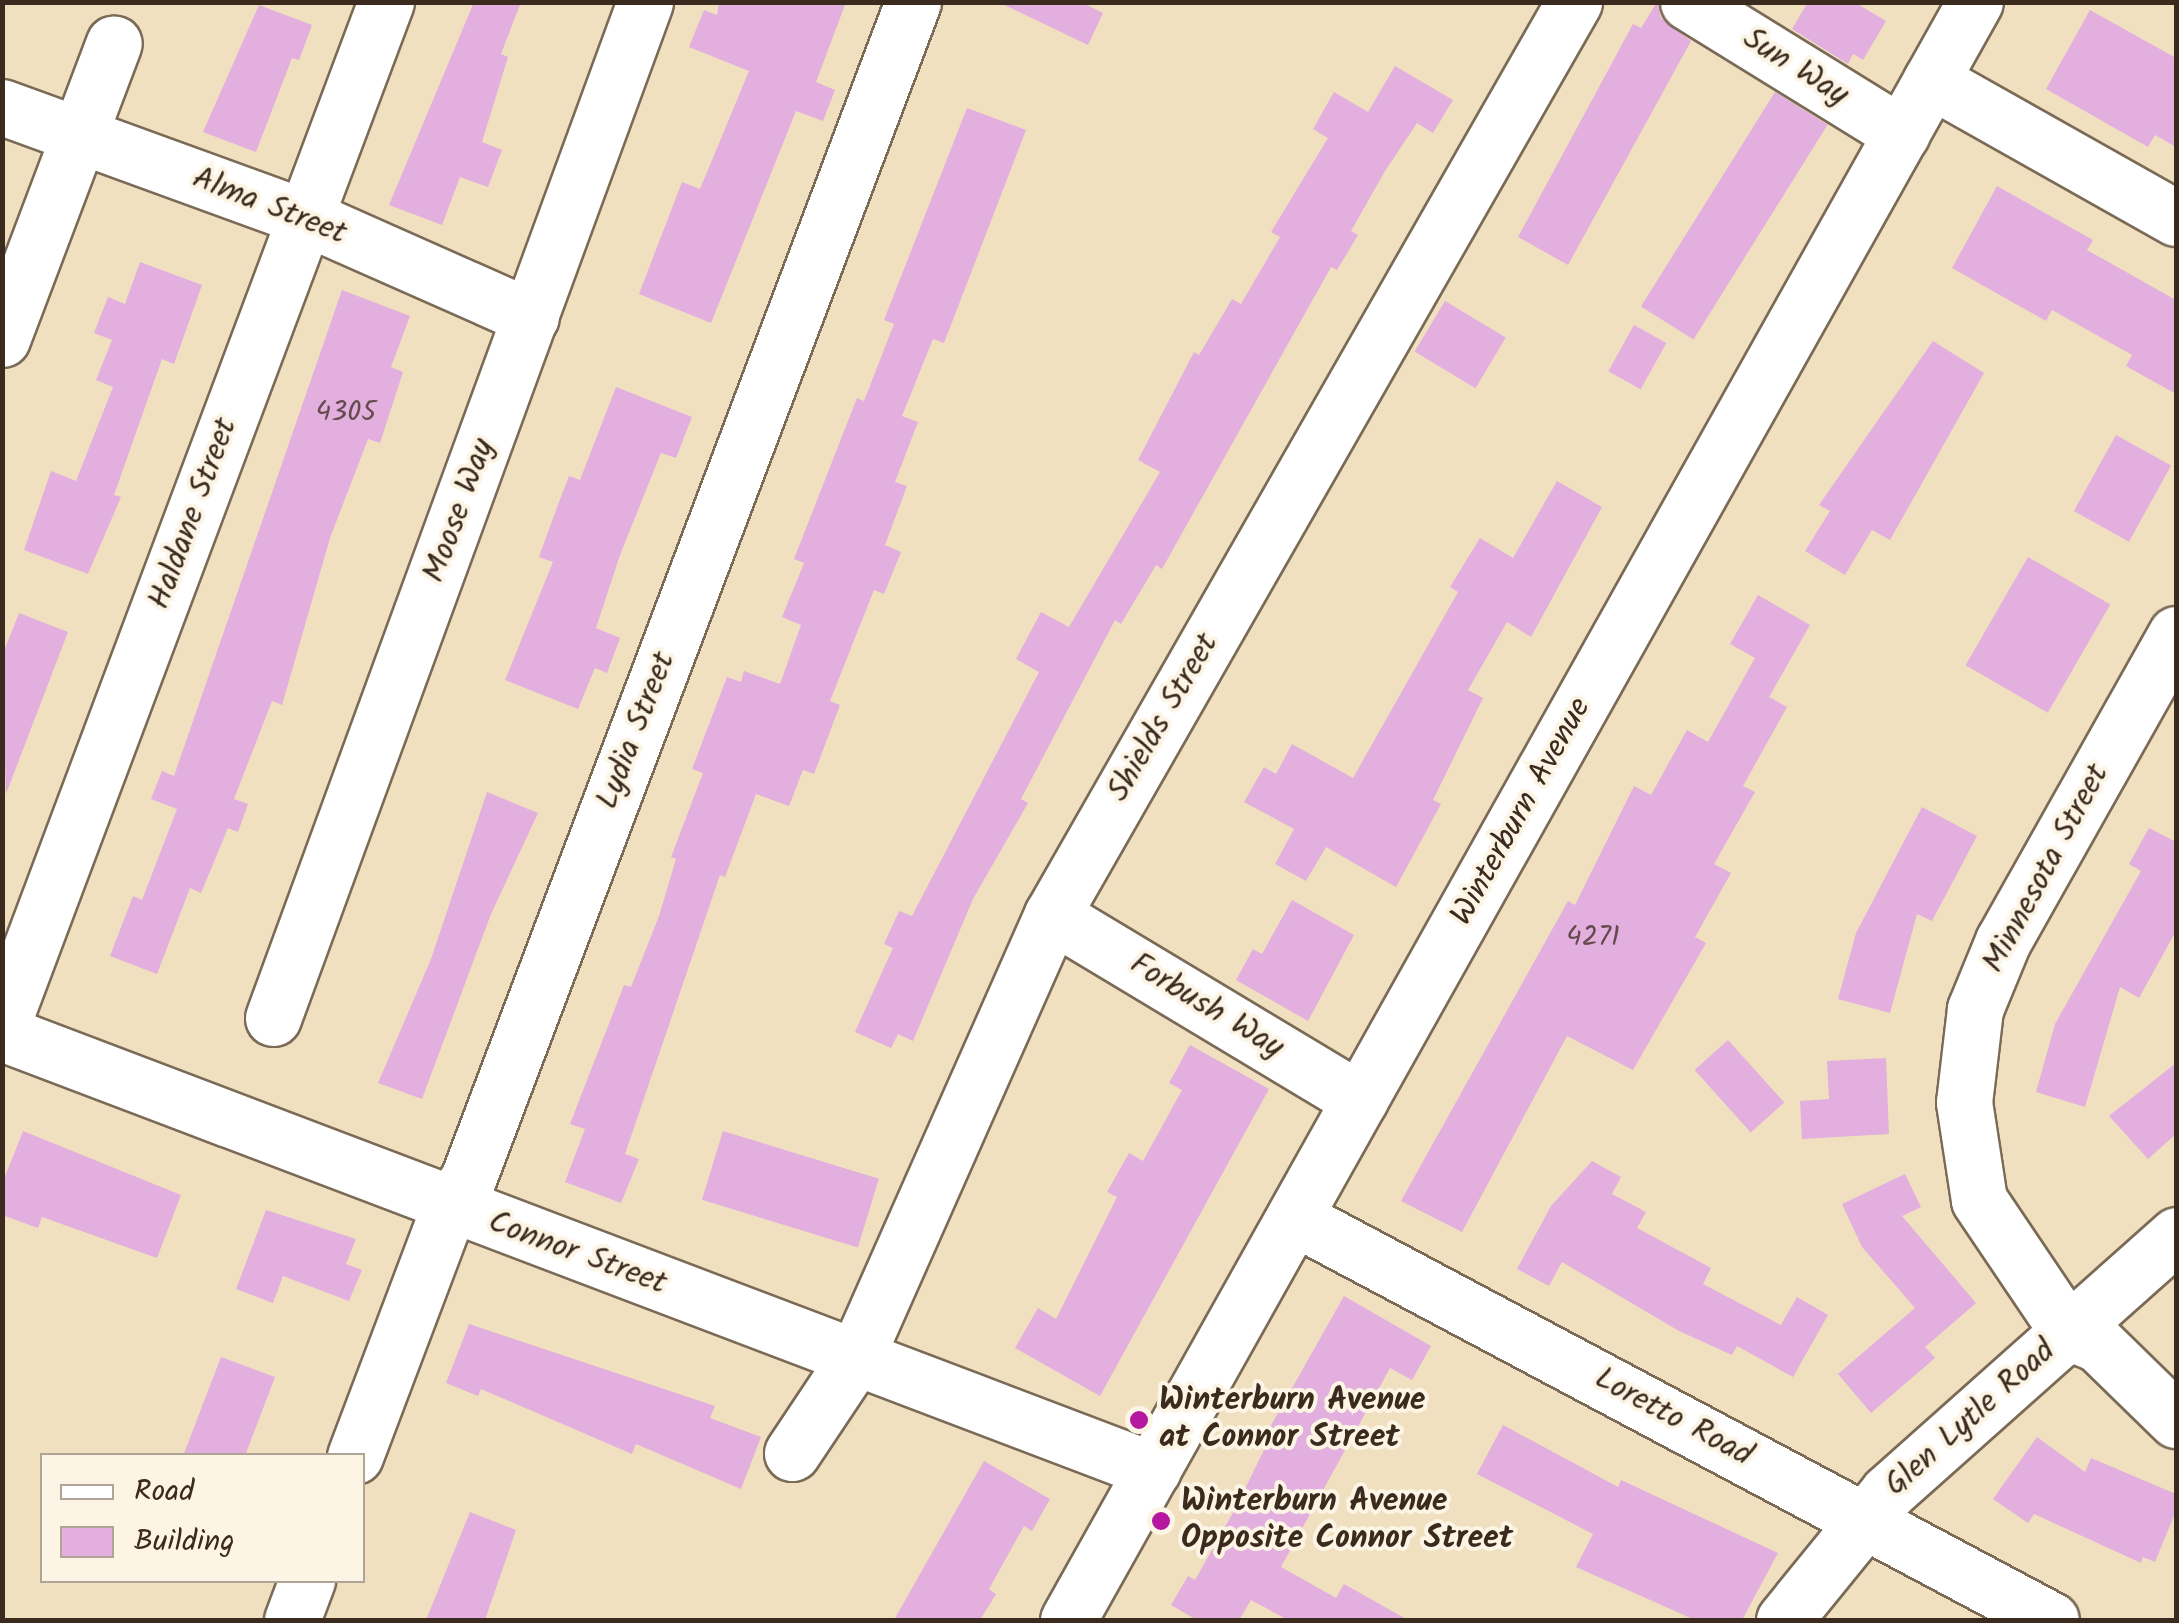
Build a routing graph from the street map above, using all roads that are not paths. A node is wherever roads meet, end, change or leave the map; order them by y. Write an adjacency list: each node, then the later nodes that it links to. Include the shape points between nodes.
1 (386, 2): 12 (street, Haldane Street)
2 (645, 2): 14 (street, Moose Way)
3 (913, 2): 22 (street, Lydia Street, via 468,1179)
4 (1574, 2): 17 (street, Shields Street)
5 (1688, 2): 10 (street, Sun Way)
6 (1975, 2): 8 (street, Winterburn Avenue)
7 (114, 42): 11 (street)
8 (1931, 80): 10 (street, Winterburn Avenue); 13 (street)
9 (2, 107): 11 (street, Alma Street)
10 (1902, 134): 21 (street, Winterburn Avenue)
11 (80, 138): 12 (street, Alma Street); 15 (street)
12 (304, 217): 14 (street, Alma Street); 19 (street, Haldane Street)
13 (2176, 218)
14 (531, 317): 18 (street, Moose Way)
15 (2, 340)
16 (2176, 634): 25 (street, Minnesota Street, via 2004,941 1975,1009 1964,1102 1979,1200)
17 (1052, 915): 21 (street, Forbush Way); 26 (street, Shields Street)
18 (274, 1018)
19 (2, 1025)
20 (2, 1034): 22 (street, Connor Street)
21 (1360, 1100): 23 (street, Winterburn Avenue)
22 (448, 1208): 26 (street, Connor Street); 28 (street, Lydia Street)
23 (1295, 1218): 30 (street, Winterburn Avenue); 31 (street, Loretto Road)
24 (2176, 1235): 25 (street, Glen Lytle Road)
25 (2068, 1332): 27 (street, via 2098,1344); 31 (street, Glen Lytle Road)
26 (856, 1358): 29 (street, Shields Street); 30 (street, Connor Street)
27 (2176, 1420)
28 (355, 1453)
29 (792, 1453)
30 (1153, 1470): 34 (street, Winterburn Avenue)
31 (1863, 1519): 35 (street, Glen Lytle Road); 36 (street, Loretto Road)
32 (306, 1583): 33 (street)
33 (292, 1620)
34 (1068, 1620)
35 (1784, 1620)
36 (2050, 1620)

